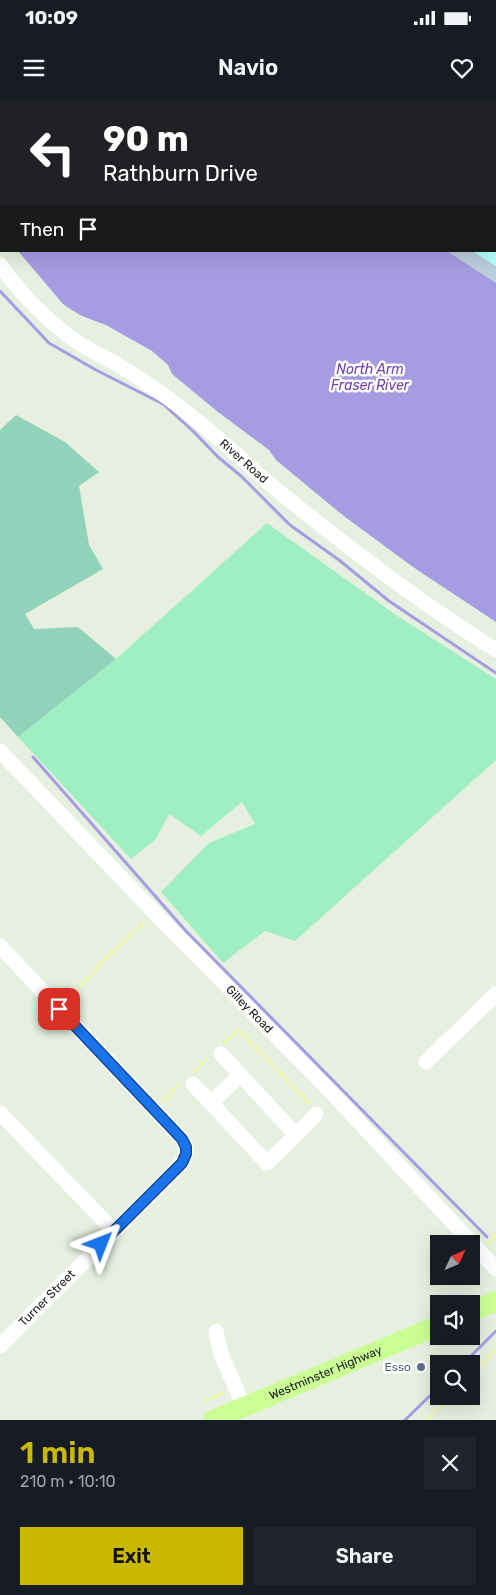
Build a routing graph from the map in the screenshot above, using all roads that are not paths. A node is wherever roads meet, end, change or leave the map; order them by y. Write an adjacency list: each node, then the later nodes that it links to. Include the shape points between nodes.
1 (0, 265): 2 (street, River Road, via 30,302 55,325 184,410 276,489 378,569 455,625)
2 (496, 650)
3 (0, 752): 15 (street, Gilley Road, via 329,1090)
4 (0, 946): 14 (street, Turner Street, via 186,1147 182,1163)
5 (496, 994): 7 (street)
6 (220, 1054): 8 (street)
7 (426, 1062)
8 (240, 1075): 10 (street); 13 (street)
9 (193, 1084): 10 (street)
10 (211, 1103): 13 (street, via 266,1163)
11 (0, 1113): 14 (street)
12 (316, 1114): 13 (street)
13 (296, 1135)
14 (114, 1232): 20 (street, Turner Street)
15 (496, 1269)
16 (496, 1301): 17 (main road)
17 (480, 1308)
18 (430, 1329): 21 (main road, Westminster Highway)
19 (216, 1331): 21 (street, via 221,1354)
20 (0, 1346)
21 (244, 1407): 22 (main road, Westminster Highway)
22 (213, 1420)

